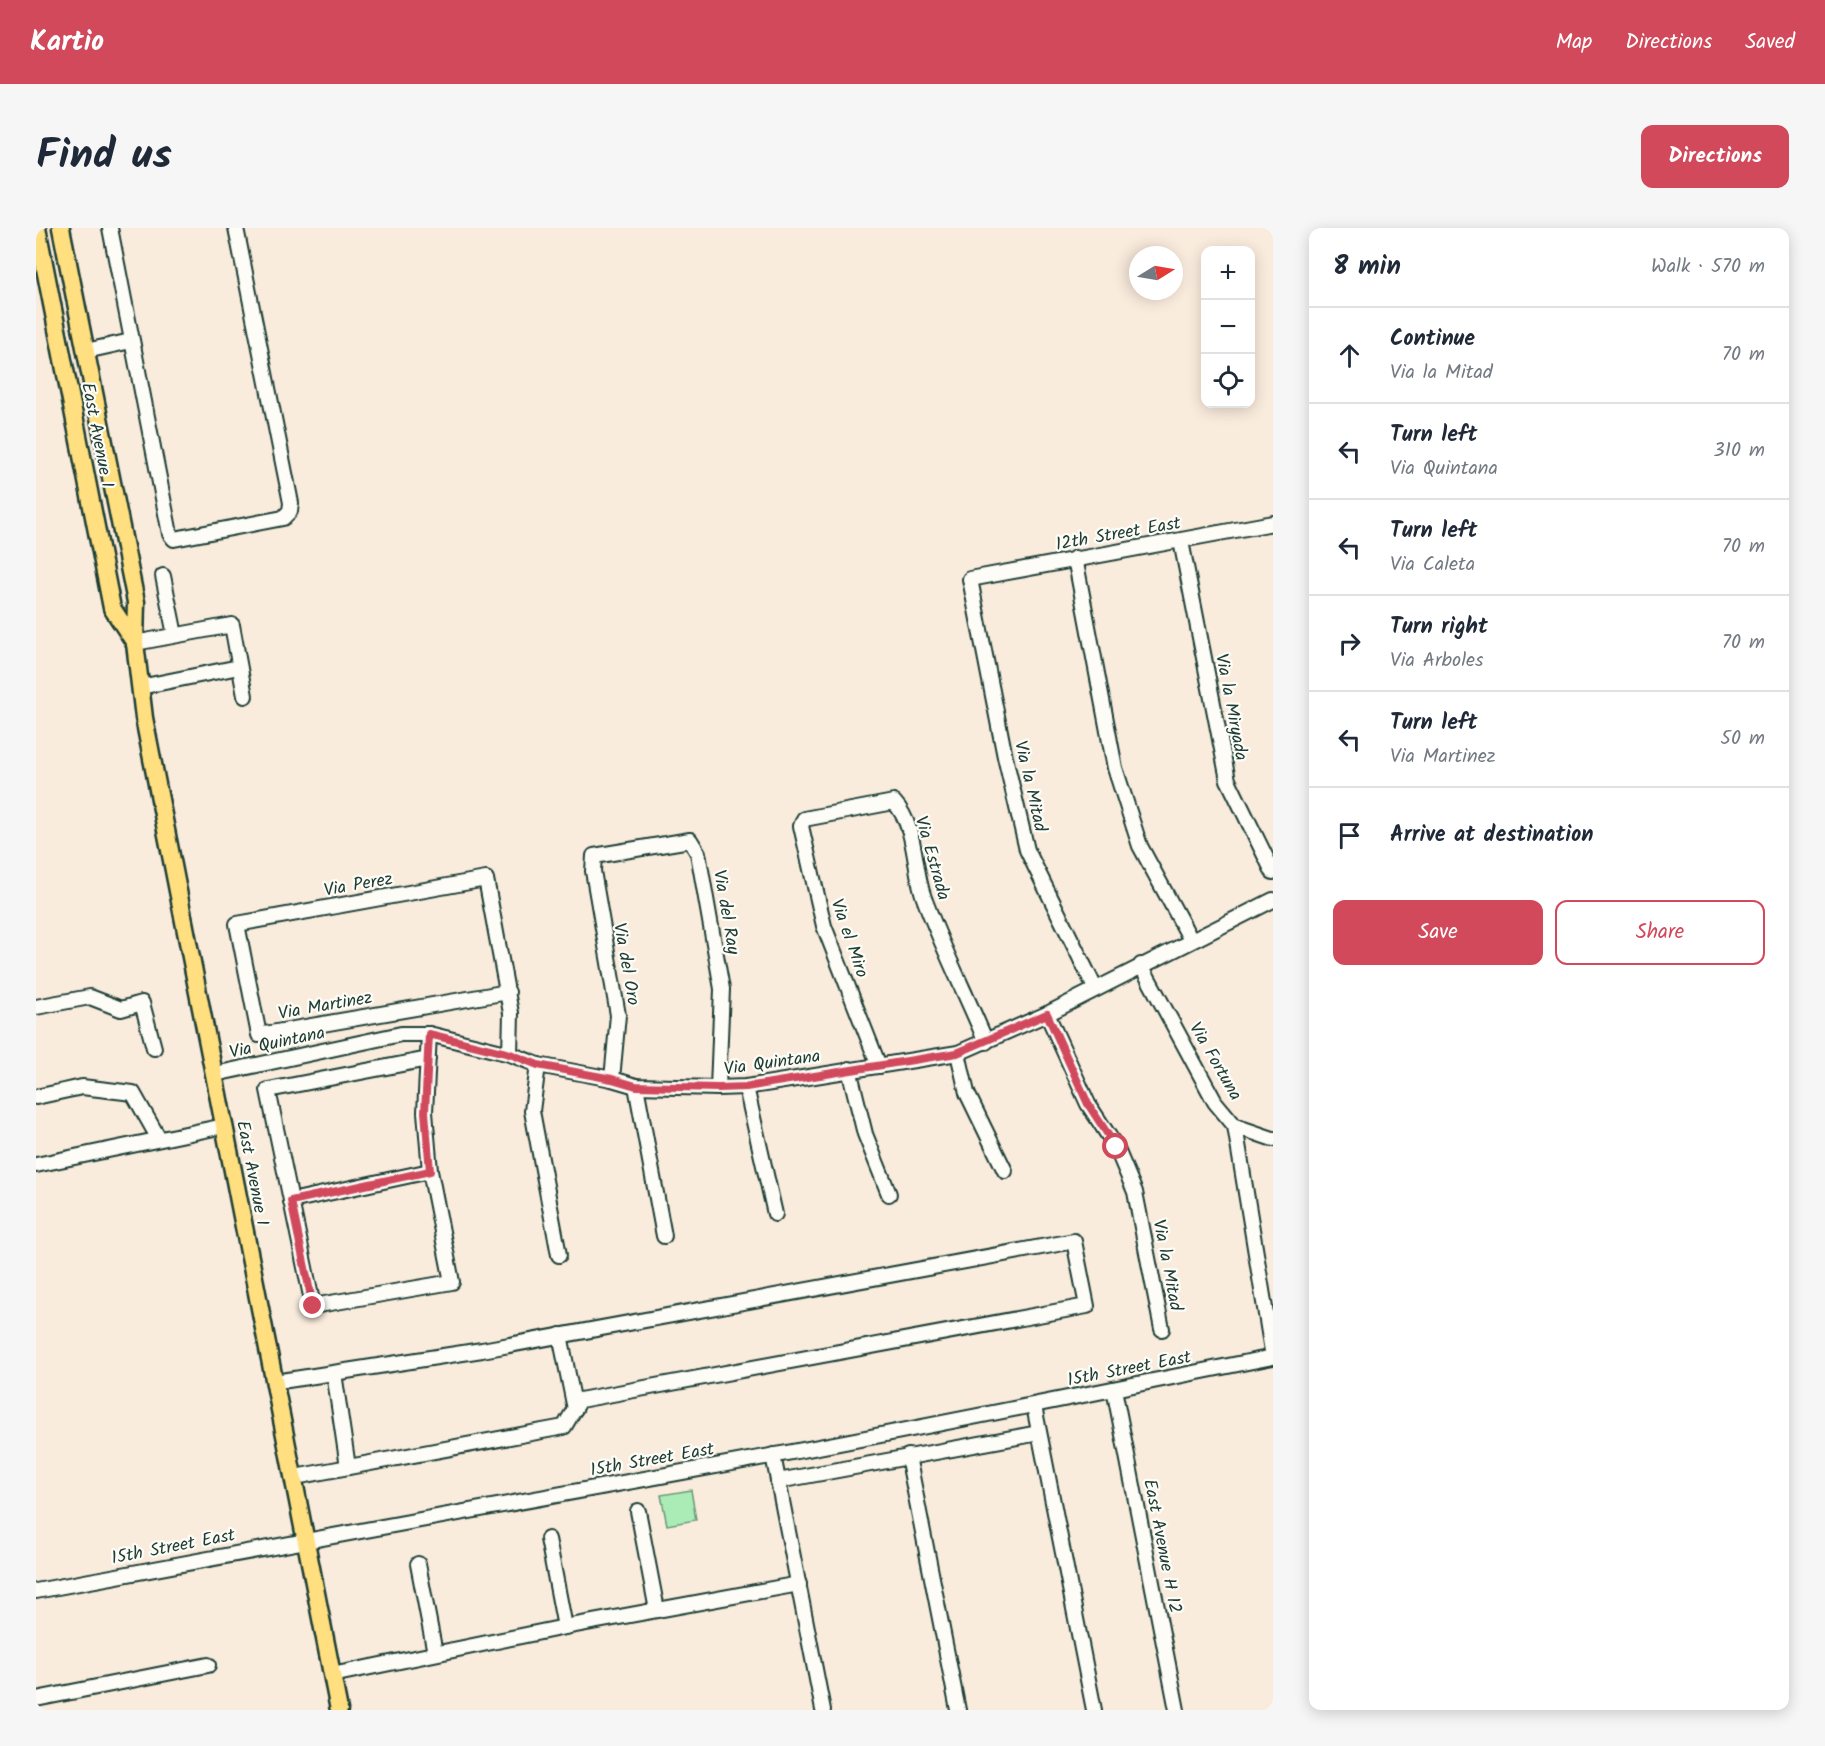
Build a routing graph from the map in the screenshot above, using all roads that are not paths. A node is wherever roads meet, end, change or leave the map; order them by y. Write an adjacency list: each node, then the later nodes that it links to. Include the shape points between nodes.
1 (37, 228): 7 (main road, East Avenue I)
2 (61, 228): 6 (main road, East Avenue I)
3 (110, 228): 5 (street)
4 (236, 228): 5 (street, via 291,503 283,518 174,539)
5 (131, 341): 6 (street)
6 (86, 351): 7 (main road); 14 (main road, East Avenue I, via 136,602)
7 (62, 356): 14 (main road, East Avenue I, via 112,608)
8 (1273, 523): 9 (street, 12th Street East)
9 (1181, 541): 10 (street, 12th Street East); 20 (street, Via la Miryada, via 1228,780)
10 (1075, 558): 12 (street, 12th Street East); 23 (street, via 1115,768 1140,846)
11 (164, 576): 13 (street)
12 (970, 579): 25 (street, Via la Mitad, via 1027,850)
13 (175, 635): 14 (street); 15 (street, via 232,625)
14 (135, 643): 16 (main road, East Avenue I)
15 (239, 667): 16 (street); 17 (street)
16 (140, 687): 38 (main road, East Avenue I)
17 (245, 696)
18 (804, 819): 30 (street, Via Estrada, via 894,802 907,823 923,896); 36 (street, Via el Miro, via 801,826 824,926)
19 (594, 856): 39 (street, Via del Oro, via 592,871 618,1015); 42 (street, Via del Ray, via 690,840 698,853 722,989)
20 (1273, 872)
21 (1273, 900): 23 (street, Via Quintana)
22 (237, 924): 26 (street, Via Martinez, via 259,1035); 26 (street, Via Perez, via 486,879)
23 (1191, 940): 24 (street, Via Quintana)
24 (1141, 965): 25 (street, Via Quintana); 44 (street, Via Fortuna, via 1215,1102)
25 (1095, 988): 28 (street, Via Quintana)
26 (508, 992): 33 (street)
27 (36, 1007): 31 (street, via 90,997 121,1009 142,1003)
28 (1047, 1014): 30 (street, Via Quintana); 56 (street, Via la Mitad, via 1088,1104 1116,1147 1135,1192)
29 (429, 1034): 33 (street, Via Quintana); 34 (street); 38 (street, Via Quintana, via 401,1034)
30 (986, 1042): 32 (street, Via Quintana)
31 (154, 1048)
32 (957, 1053): 36 (street, Via Quintana); 50 (street, via 967,1093)
33 (510, 1054): 35 (street, Via Quintana)
34 (428, 1059): 49 (street, via 425,1112); 52 (street, via 268,1090)
35 (538, 1065): 39 (street, Via Quintana); 55 (street, via 532,1111)
36 (879, 1066): 37 (street, Via Quintana)
37 (849, 1069): 41 (street, Via Quintana); 51 (street, via 865,1134)
38 (215, 1074): 45 (main road, East Avenue I)
39 (612, 1079): 40 (street, Via Quintana)
40 (636, 1086): 42 (street, Via Quintana); 54 (street)
41 (746, 1087): 42 (street, Via Quintana); 53 (street)
42 (718, 1088)
43 (36, 1097): 46 (street, via 82,1087 133,1093)
44 (1235, 1125): 47 (street); 58 (street, Via Fortuna)
45 (224, 1126): 46 (street); 60 (main road, East Avenue I)
46 (159, 1139): 48 (street)
47 (1273, 1139)
48 (36, 1165)
49 (430, 1171): 52 (street); 52 (street, via 452,1282 313,1306)
50 (1005, 1171)
51 (889, 1194)
52 (291, 1201)
53 (775, 1214)
54 (664, 1236)
55 (559, 1255)
56 (1162, 1329)
57 (560, 1335): 59 (street); 63 (street); 63 (street, via 1074,1241 1088,1306 580,1400)
58 (1273, 1357): 61 (street, 15th Street East)
59 (334, 1373): 60 (street); 67 (street)
60 (275, 1382): 68 (main road, East Avenue I)
61 (1114, 1389): 62 (street, 15th Street East); 86 (street, East Avenue H 12)
62 (1034, 1406): 64 (street); 65 (street, 15th Street East)
63 (575, 1409): 67 (street, via 564,1427)
64 (1039, 1433): 66 (street); 85 (street)
65 (773, 1455): 69 (street); 71 (street, 15th Street East)
66 (908, 1456): 69 (street); 84 (street)
67 (348, 1467): 68 (street)
68 (295, 1477): 71 (main road, East Avenue I)
69 (778, 1481): 74 (street)
70 (638, 1511): 76 (street)
71 (306, 1539): 75 (street, 15th Street East); 80 (main road, East Avenue I)
72 (548, 1539): 77 (street)
73 (418, 1564): 78 (street)
74 (799, 1584): 76 (street); 83 (street)
75 (36, 1591)
76 (657, 1610): 77 (street)
77 (565, 1627): 78 (street)
78 (435, 1653): 80 (street)
79 (208, 1665): 81 (street)
80 (332, 1675): 82 (main road, East Avenue I)
81 (36, 1699)
82 (339, 1710)
83 (824, 1710)
84 (958, 1710)
85 (1094, 1710)
86 (1177, 1710)

